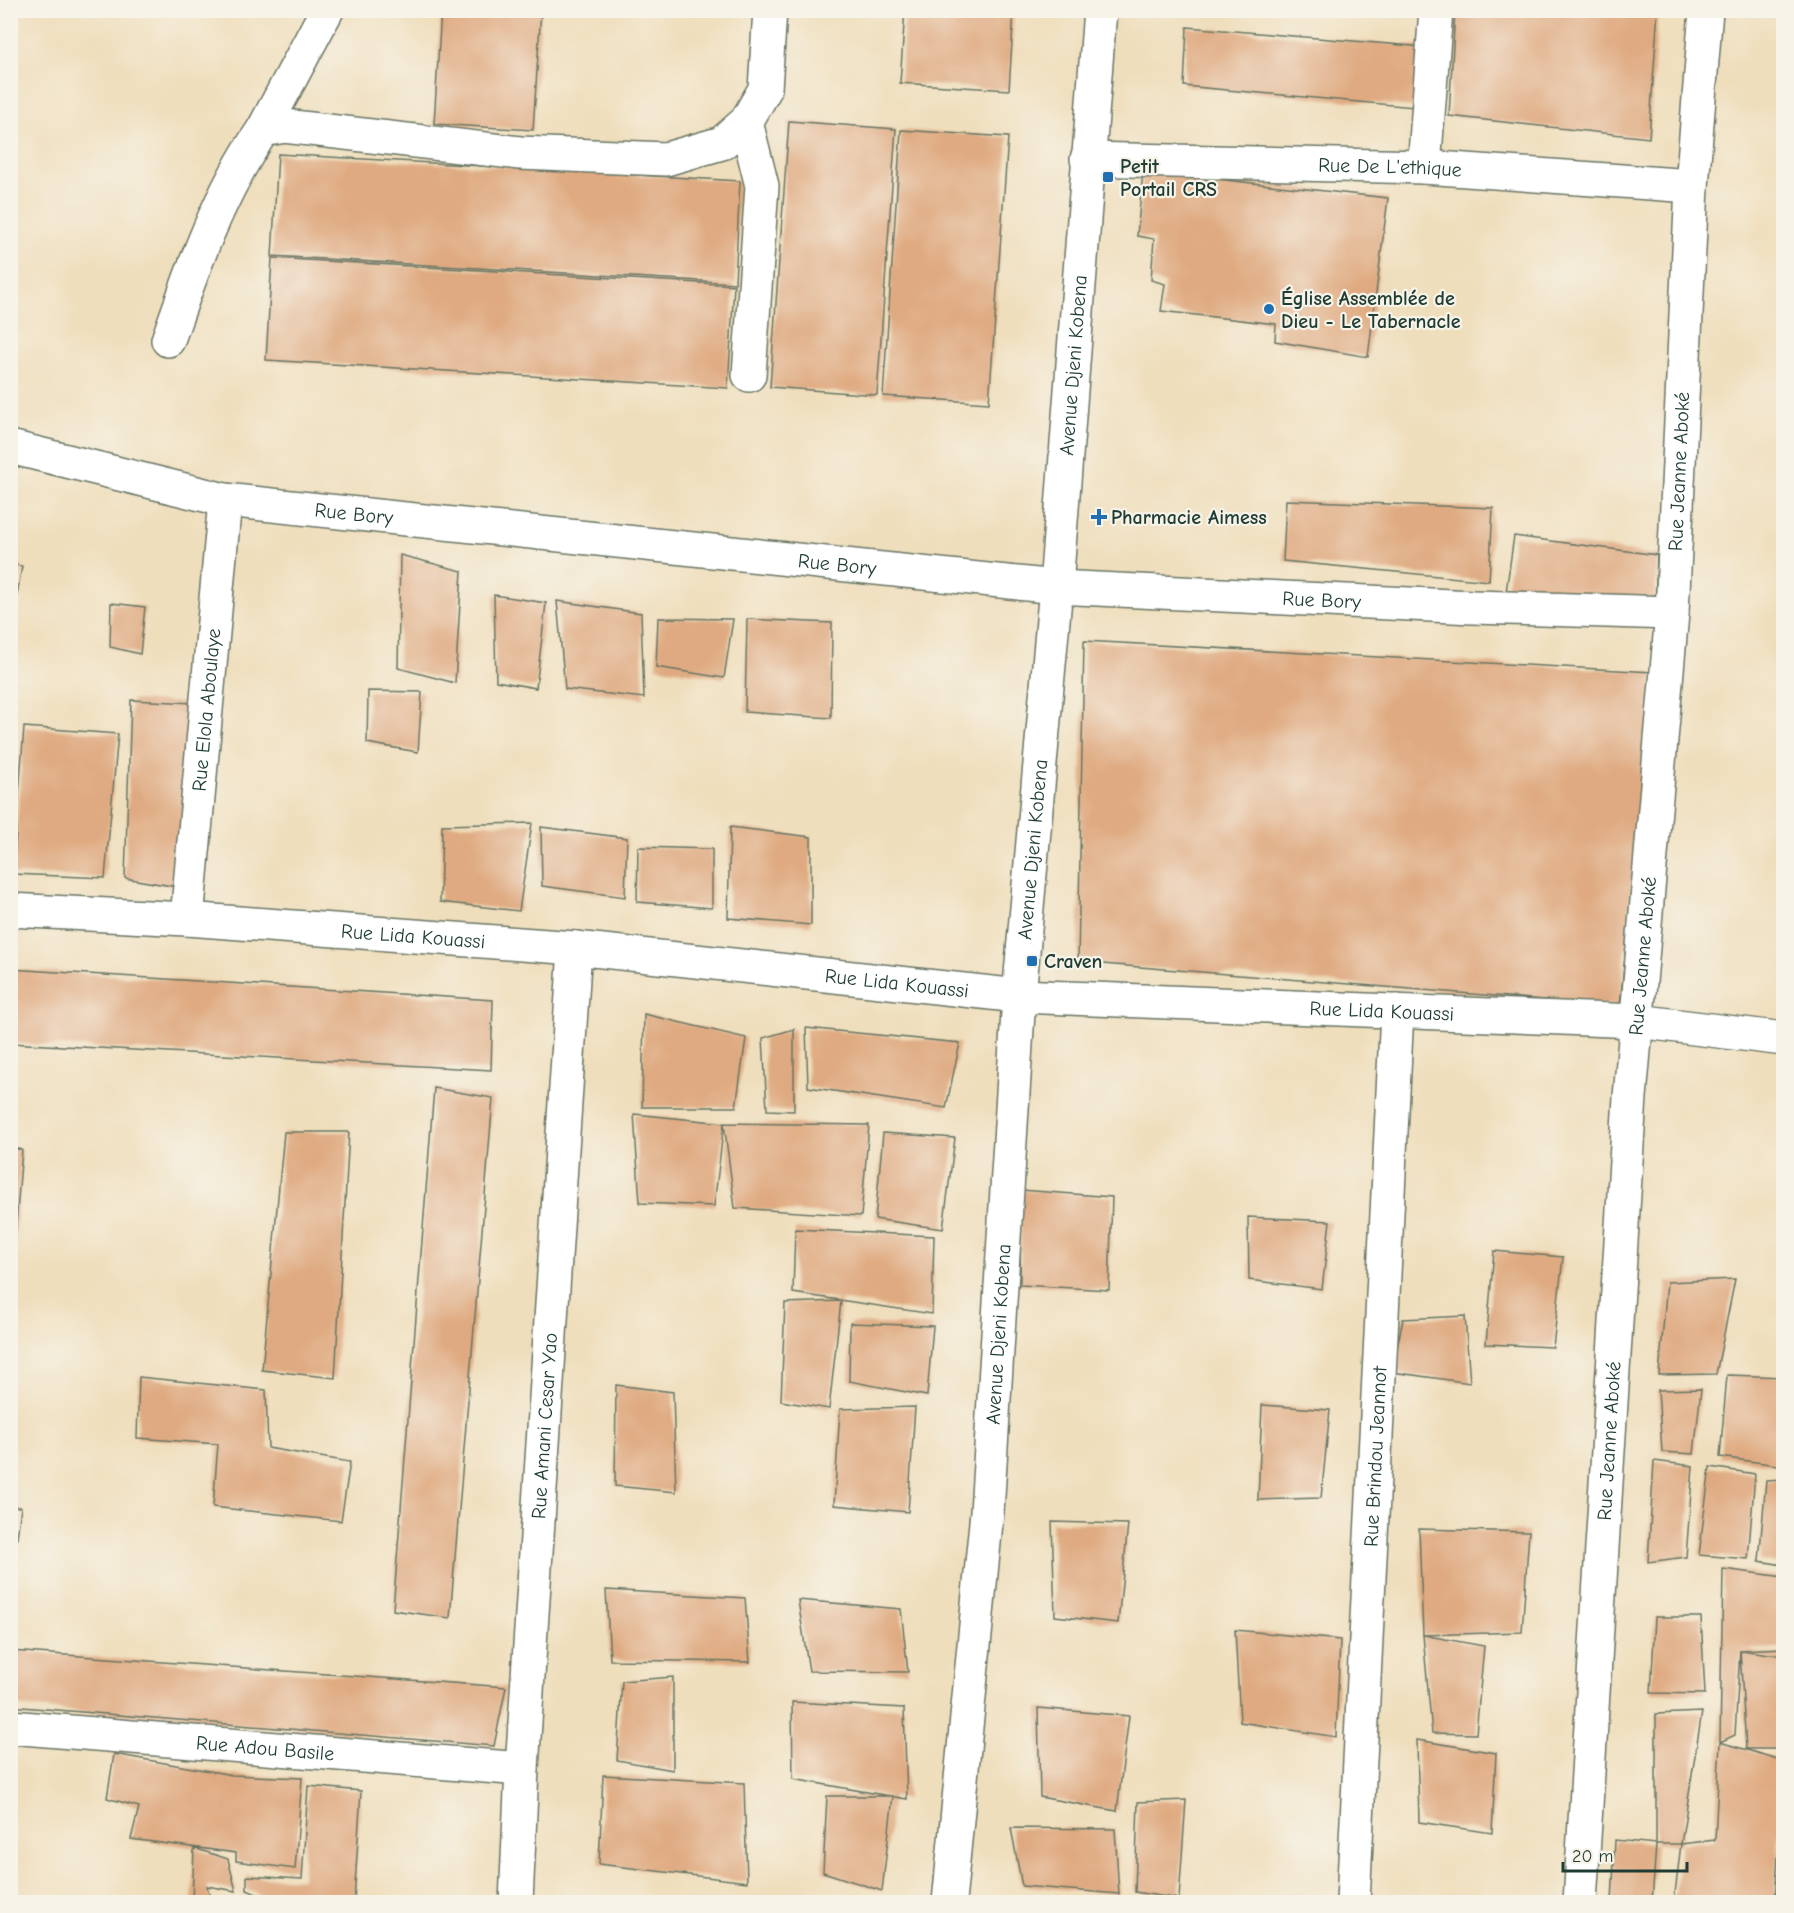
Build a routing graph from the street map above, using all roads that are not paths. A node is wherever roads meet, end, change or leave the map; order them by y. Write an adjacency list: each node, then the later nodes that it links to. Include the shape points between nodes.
1 (327, 10): 7 (street)
2 (770, 10): 6 (street, via 765,89)
3 (1100, 10): 8 (street, Avenue Djeni Kobena)
4 (1436, 10): 9 (street)
5 (1706, 10): 10 (street, Rue Jeanne Aboké)
6 (746, 122): 7 (street, via 722,143 666,159 520,153 284,126); 12 (street, via 762,186)
7 (263, 129): 11 (street, via 247,152 201,247)
8 (1088, 159): 9 (street, Rue De L'ethique); 15 (street, Avenue Djeni Kobena)
9 (1424, 167): 10 (street, Rue De L'ethique)
10 (1692, 186): 16 (street, Rue Jeanne Aboké)
11 (168, 340)
12 (749, 375)
13 (10, 447): 14 (street, Rue Bory)
14 (225, 500): 15 (street, Rue Bory); 18 (street, Rue Elola Aboulaye)
15 (1056, 587): 16 (street, Rue Bory); 20 (street, Avenue Djeni Kobena)
16 (1672, 613): 22 (street, Rue Jeanne Aboké)
17 (10, 910): 18 (street, Rue Lida Kouassi)
18 (187, 920): 19 (street, Rue Lida Kouassi)
19 (574, 948): 20 (street, Rue Lida Kouassi); 25 (street, Rue Amani Cesar Yao)
20 (1019, 996): 21 (street, Rue Lida Kouassi); 27 (street, Avenue Djeni Kobena, via 987,1512)
21 (1397, 1011): 22 (street, Rue Lida Kouassi); 28 (street, Rue Brindou Jeannot)
22 (1637, 1021): 23 (street, Rue Lida Kouassi); 29 (street, Rue Jeanne Aboké)
23 (1784, 1039)
24 (10, 1727): 25 (street, Rue Adou Basile)
25 (522, 1769): 26 (street, Rue Amani Cesar Yao)
26 (516, 1902)
27 (949, 1902)
28 (1353, 1902)
29 (1580, 1902)

